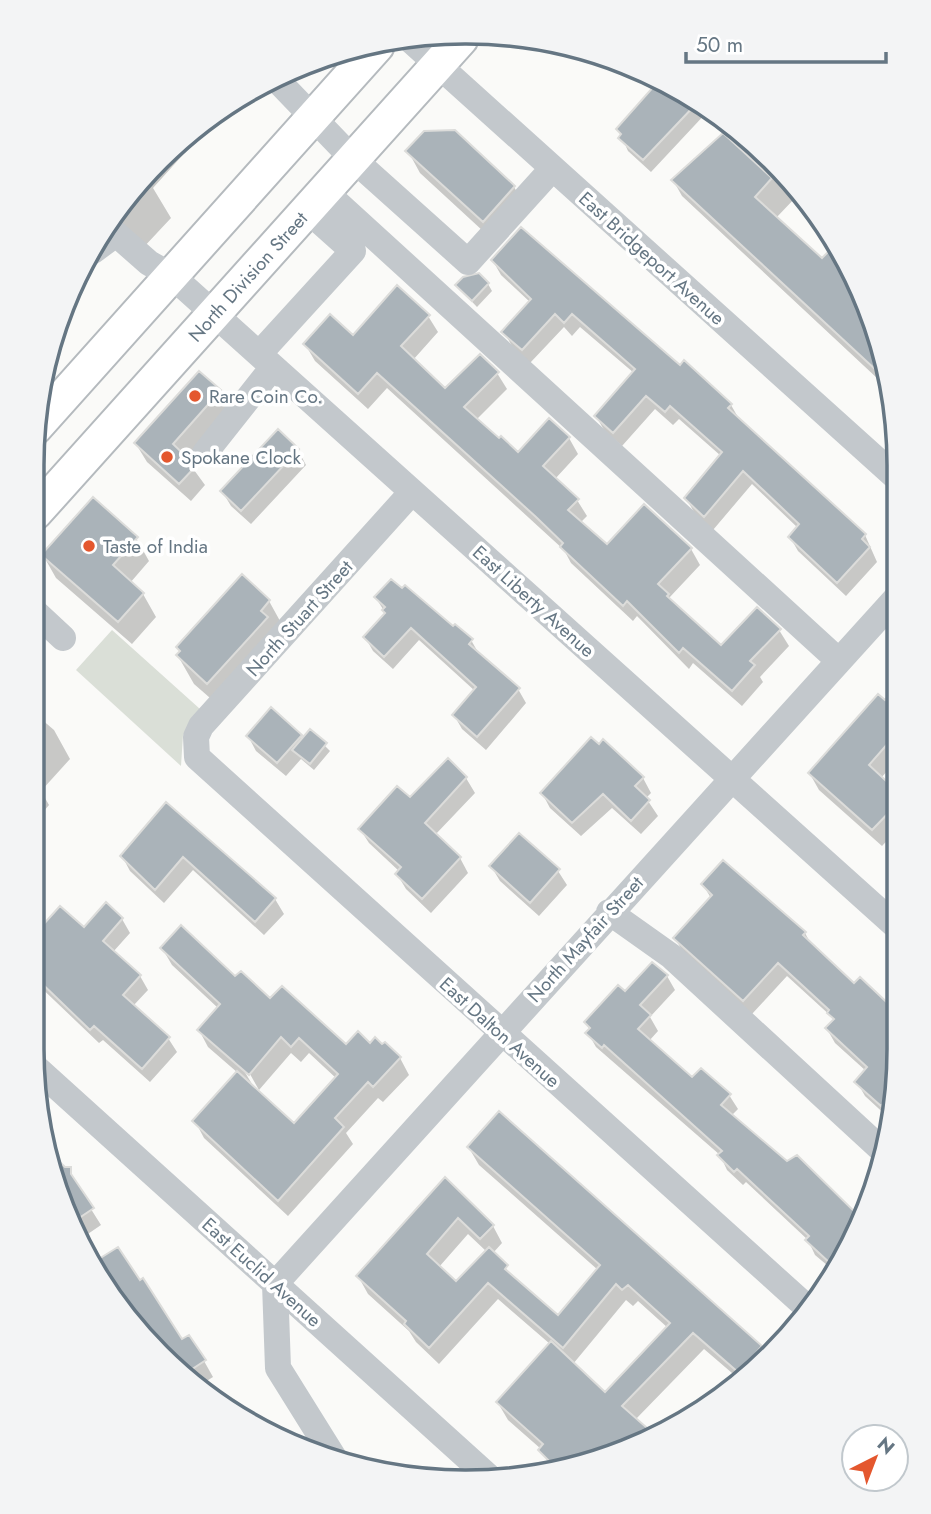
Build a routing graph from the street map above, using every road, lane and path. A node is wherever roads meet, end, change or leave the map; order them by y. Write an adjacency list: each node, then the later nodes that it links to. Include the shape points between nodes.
1 (456, 44): 4 (main road, North Division Street)
2 (417, 47): 4 (street, East Bridgeport Avenue)
3 (369, 55): 6 (main road)
4 (438, 66): 7 (main road, North Division Street); 8 (street, East Bridgeport Avenue)
5 (282, 86): 6 (street)
6 (313, 118): 7 (street); 11 (main road)
7 (352, 158): 8 (street, via 468,262); 9 (main road, North Division Street)
8 (552, 169): 16 (street, East Bridgeport Avenue)
9 (315, 199): 12 (main road, North Division Street); 13 (street, via 353,251); 22 (street)
10 (111, 238): 11 (street, East Liberty Avenue, via 116,234)
11 (172, 276): 12 (street, East Liberty Avenue); 14 (main road)
12 (212, 315): 13 (street, East Liberty Avenue); 18 (main road, North Division Street)
13 (266, 361): 15 (street); 17 (street, East Liberty Avenue)
14 (48, 404)
15 (205, 453)
16 (887, 470)
17 (412, 492): 23 (street, North Stuart Street, via 201,726); 24 (street, East Liberty Avenue)
18 (44, 503)
19 (887, 608): 22 (street, North Mayfair Street)
20 (44, 620): 21 (street)
21 (63, 638)
22 (839, 661): 24 (street, North Mayfair Street)
23 (195, 749): 27 (street, East Dalton Avenue, via 202,764)
24 (732, 778): 25 (street, North Mayfair Street); 26 (street, East Liberty Avenue)
25 (609, 912): 27 (street, North Mayfair Street); 29 (street, via 671,956)
26 (887, 918)
27 (500, 1033): 30 (street, North Mayfair Street); 31 (street, East Dalton Avenue)
28 (45, 1076): 30 (street, East Euclid Avenue)
29 (876, 1144)
30 (275, 1284): 32 (street, via 278,1368); 33 (street, East Euclid Avenue)
31 (802, 1303)
32 (327, 1447)
33 (481, 1469)

